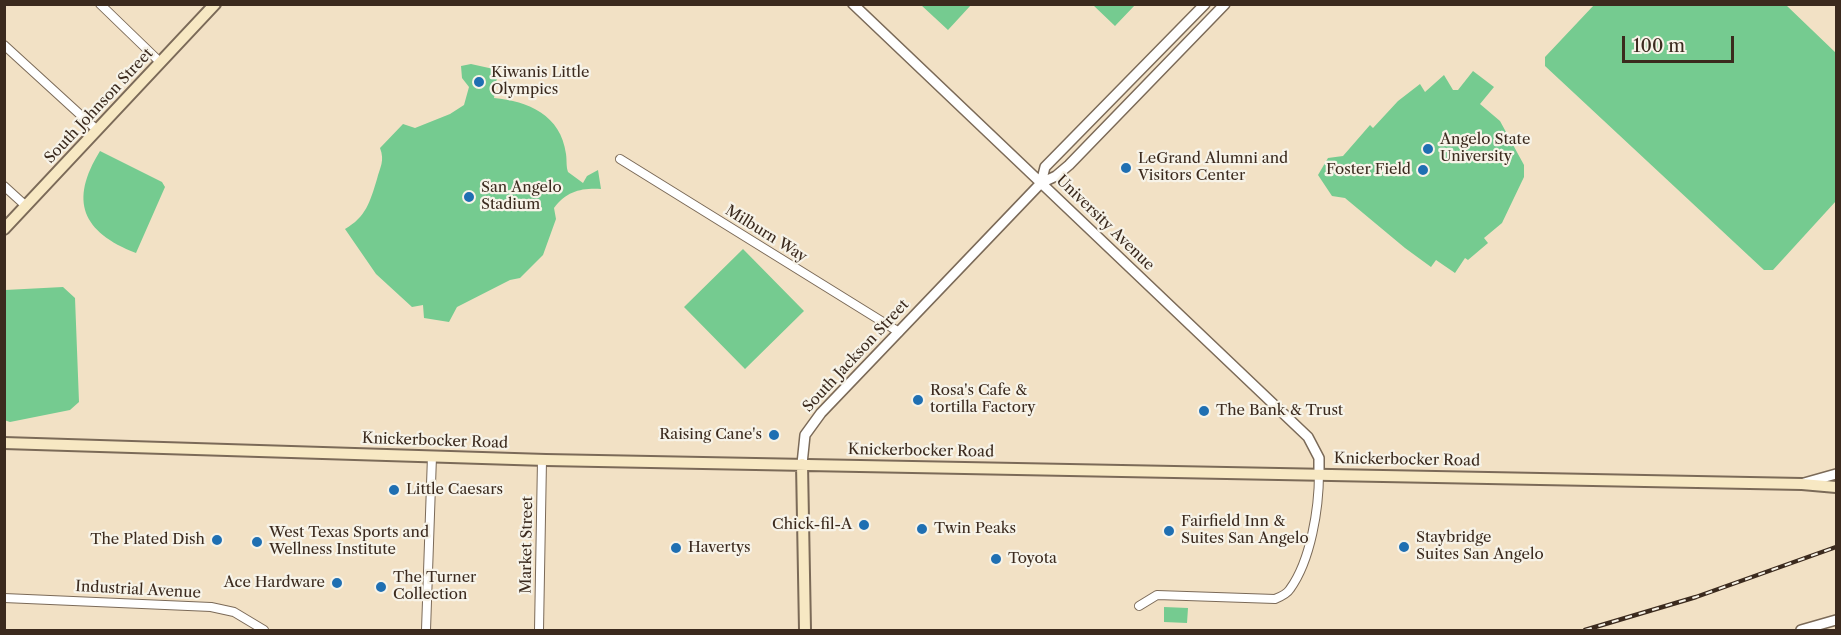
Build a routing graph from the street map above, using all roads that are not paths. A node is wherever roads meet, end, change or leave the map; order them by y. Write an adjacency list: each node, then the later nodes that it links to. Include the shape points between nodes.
1 (100, 4): 7 (street)
2 (215, 4): 7 (main road, South Johnson Street)
3 (853, 4): 10 (street, University Avenue)
4 (1205, 4): 10 (street, South Jackson Street, via 1045,167)
5 (1225, 4): 10 (street, South Jackson Street, via 1069,165 1056,177)
6 (4, 45): 8 (street)
7 (160, 62): 8 (main road, South Johnson Street)
8 (97, 130): 12 (main road, South Johnson Street)
9 (620, 159): 14 (street, Milburn Way)
10 (1041, 183): 14 (street, South Jackson Street); 19 (street, University Avenue, via 1308,437 1319,458)
11 (4, 186): 12 (street)
12 (26, 206): 13 (main road, South Johnson Street)
13 (4, 229)
14 (899, 332): 18 (street, South Jackson Street, via 821,413 805,435)
15 (4, 443): 16 (main road, Knickerbocker Road)
16 (432, 456): 17 (main road, Knickerbocker Road); 27 (street)
17 (542, 460): 18 (main road, Knickerbocker Road); 28 (street, Market Street)
18 (802, 464): 19 (main road, Knickerbocker Road); 29 (main road, South Jackson Street)
19 (1319, 473): 21 (main road, Knickerbocker Road); 24 (street, via 1319,505 1301,569 1289,592 1275,599 1157,595)
20 (1836, 474): 21 (street)
21 (1802, 484): 22 (main road, Knickerbocker Road)
22 (1836, 487)
23 (4, 598): 26 (street, Industrial Avenue, via 211,607 234,612)
24 (1139, 606)
25 (1836, 620): 30 (street)
26 (264, 630)
27 (426, 630)
28 (539, 630)
29 (804, 630)
30 (1801, 630)

